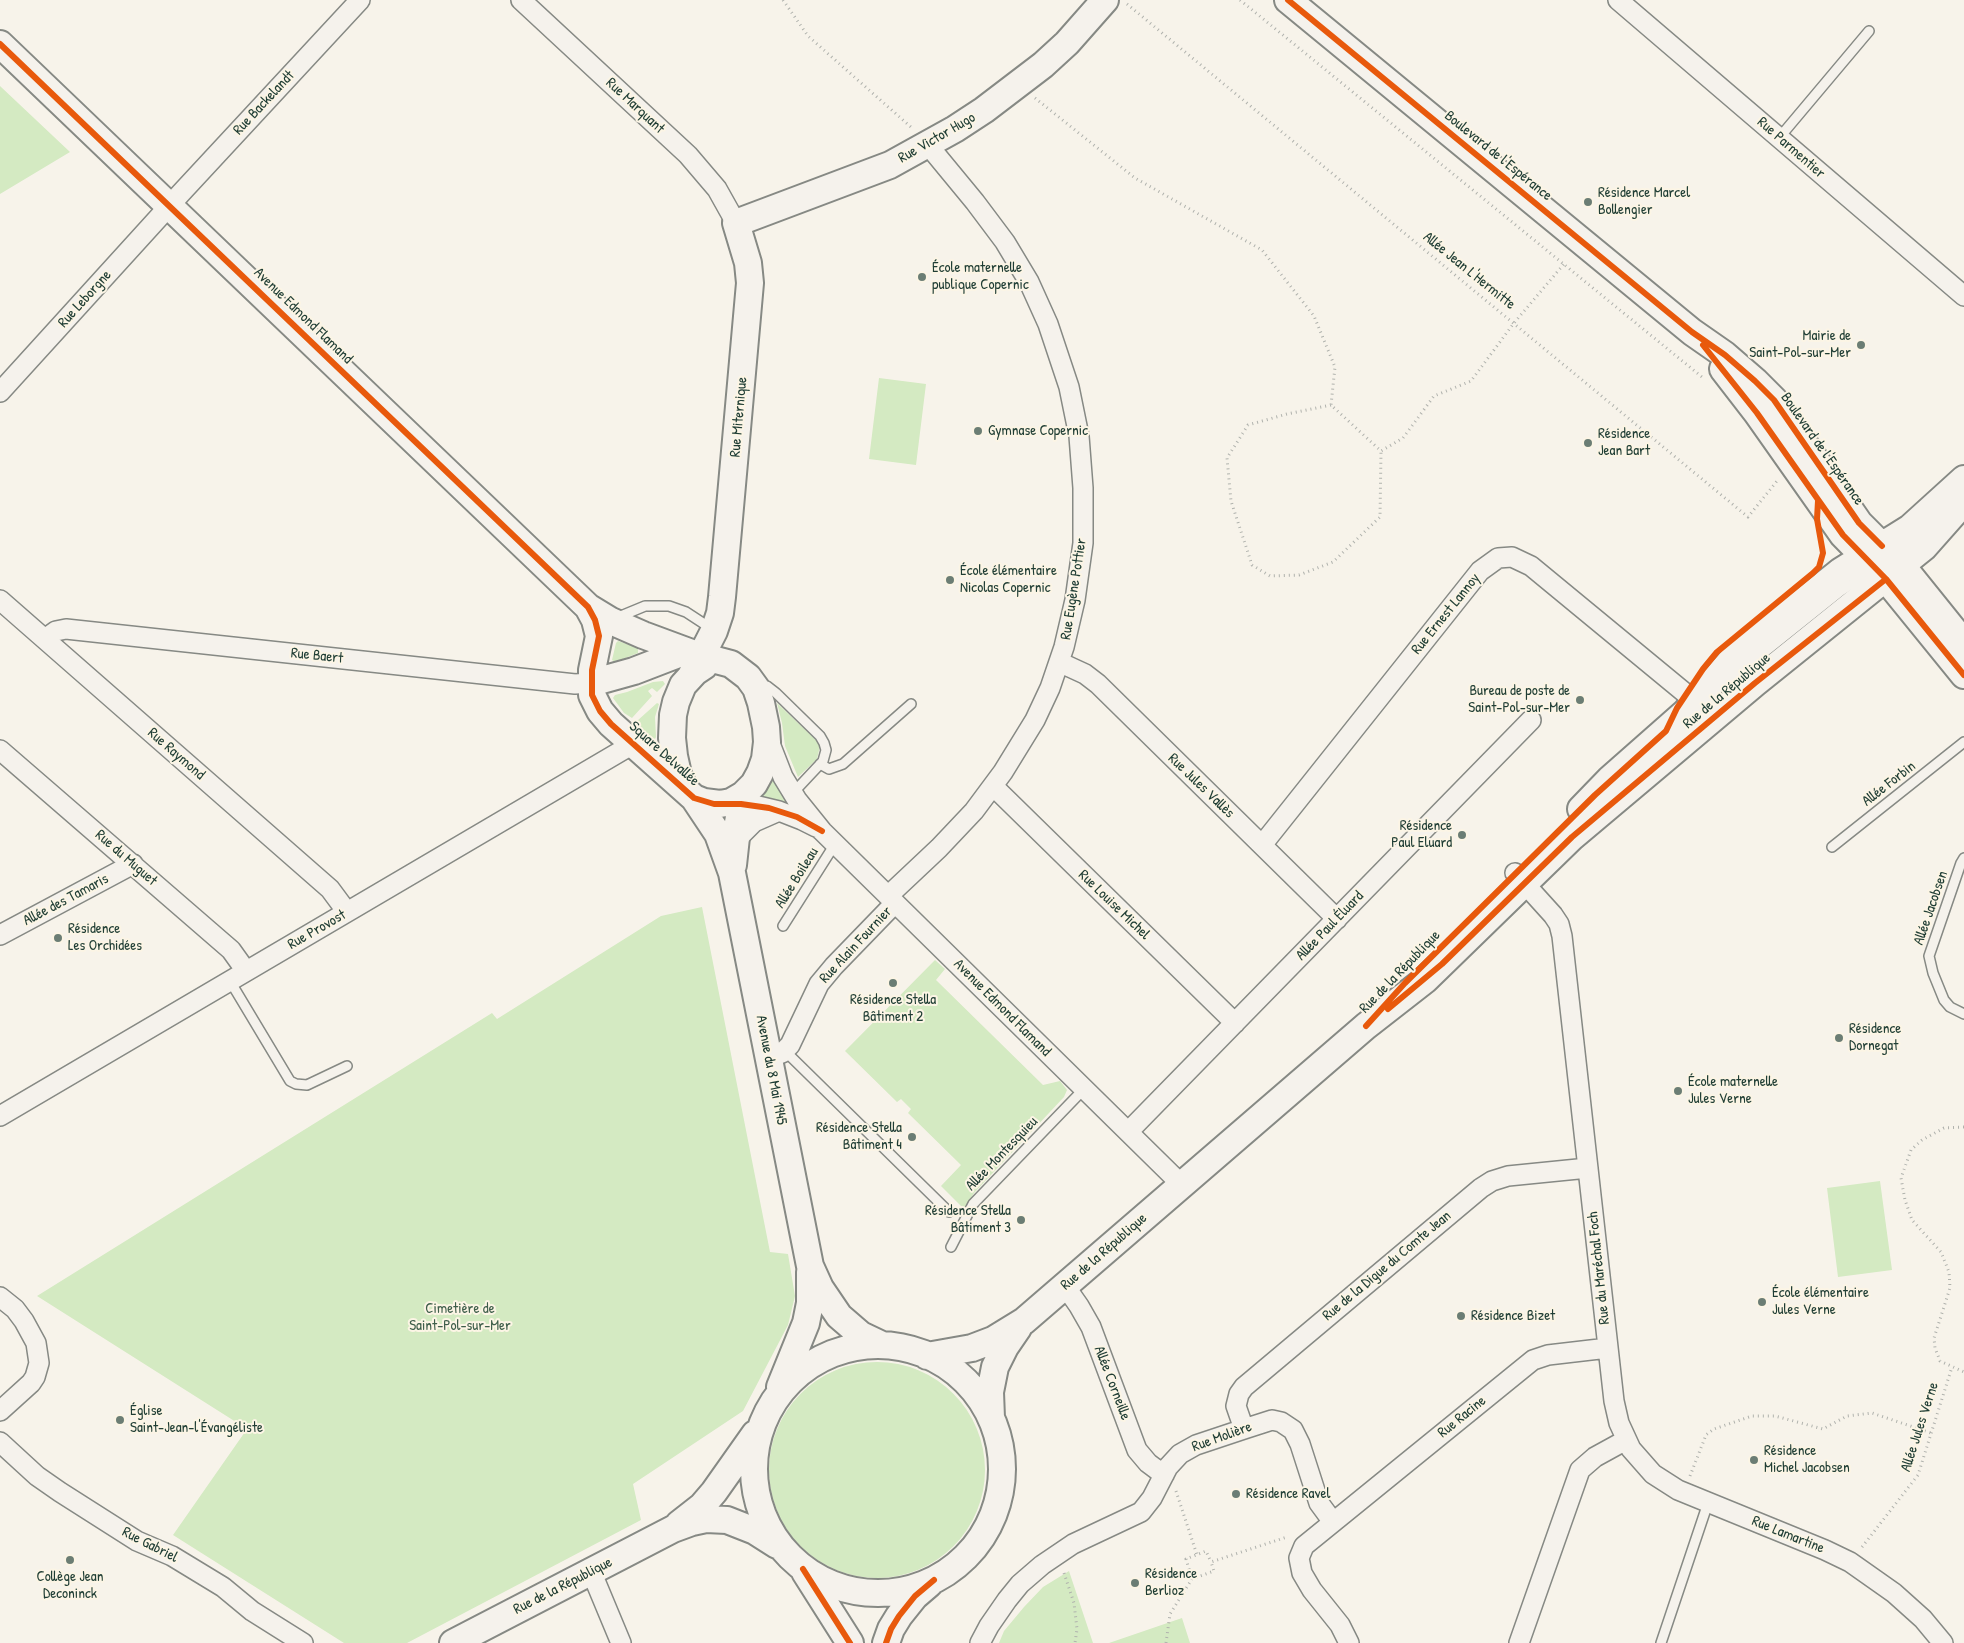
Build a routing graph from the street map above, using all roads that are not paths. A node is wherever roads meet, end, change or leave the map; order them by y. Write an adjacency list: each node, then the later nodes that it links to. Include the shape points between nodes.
1 (360, 0): 10 (street, Rue Backelandt)
2 (521, 0): 11 (street, Rue Marquant, via 695,162 717,189)
3 (1106, 0): 9 (street, Rue Victor Hugo, via 1067,43 1019,85)
4 (1288, 0): 13 (street, Boulevard de l'Espérance)
5 (1618, 0): 8 (street, Rue Parmentier)
6 (1869, 31): 8 (lane)
7 (0, 44): 10 (street, Avenue Edmond Flamand)
8 (1780, 138): 12 (street, Rue Parmentier)
9 (928, 145): 11 (street, Rue Victor Hugo, via 883,167); 23 (street, Rue Eugène Pottier, via 985,214 1020,268 1048,324 1069,387 1082,462 1083,543 1075,600)
10 (169, 206): 14 (street, Rue Leborgne); 19 (street, Avenue Edmond Flamand)
11 (736, 223): 22 (street, Rue Miternique, via 746,253 750,283)
12 (1964, 296)
13 (1692, 332): 17 (street, Boulevard de l'Espérance, via 1739,389 1838,530); 17 (street, Boulevard de l'Espérance, via 1725,355 1774,400)
14 (0, 392)
15 (1964, 480): 17 (street, Rue de la République, via 1910,528)
16 (1964, 502): 17 (street, Rue de la République, via 1924,547)
17 (1884, 563): 21 (street); 24 (street); 26 (street, Rue de la République, via 1841,572 1735,656); 40 (street, Rue de la République, via 1755,683)
18 (0, 600): 20 (street, Rue Raymond)
19 (599, 619): 22 (street); 22 (lane, via 651,605 686,612); 25 (street, Square Delvallée, via 599,640)
20 (45, 639): 25 (street, Rue Baert, via 56,631 66,630 575,684); 51 (street, Rue Raymond, via 330,889)
21 (1964, 644)
22 (717, 654): 25 (street); 29 (street, via 761,703); 34 (lane, via 776,692 820,736 826,750); 37 (street, Square Delvallée, via 683,685 676,702 672,738 678,774)
23 (1059, 662): 35 (street, Rue Eugène Pottier, via 1035,720); 43 (street, Rue Jules Vallès, via 1098,684)
24 (1964, 675)
25 (591, 683): 31 (street, Square Delvallée, via 594,701 600,711)
26 (1706, 699): 43 (street, Rue Ernest Lannoy, via 1531,566 1512,557 1498,558 1480,571); 49 (street, Rue de la République, via 1610,780)
27 (911, 704): 34 (lane, via 843,764 829,768)
28 (1531, 720): 52 (street, Allée Paul Éluard)
29 (767, 735): 36 (street, via 776,762); 38 (street, via 763,766 754,784)
30 (1964, 742): 45 (lane, Allée Forbin)
31 (633, 744): 37 (street, Square Delvallée); 51 (street, Rue Provost)
32 (0, 750): 47 (street, Rue du Muguet)
33 (1649, 759): 40 (lane)
34 (820, 764): 36 (lane)
35 (993, 786): 50 (street, Rue Eugène Pottier); 58 (street, Rue Louise Michel)
36 (793, 793): 41 (street)
37 (692, 796): 38 (street, Square Delvallée, via 709,803); 48 (street, Square Delvallée, via 718,834)
38 (736, 801): 39 (street, Square Delvallée); 44 (street)
39 (779, 811): 41 (street, Square Delvallée); 44 (street, via 749,826)
40 (1601, 812): 49 (street, Rue de la République)
41 (822, 830): 42 (street, Avenue Edmond Flamand)
42 (835, 844): 50 (street, Avenue Edmond Flamand); 53 (lane, Allée Boileau)
43 (1262, 845): 52 (street, Rue Jules Vallès)
44 (734, 847): 48 (street)
45 (1832, 847)
46 (1964, 858): 57 (lane, Allée Jacobsen, via 1929,956 1932,973 1944,1000)
47 (132, 864): 54 (street, Allée des Tamaris); 55 (street, Rue du Muguet, via 231,950)
48 (732, 873): 59 (street, Avenue du 8 Mai 1945)
49 (1520, 878): 64 (street, Rue du Maréchal Foch, via 1554,915 1561,930); 65 (street, Rue de la République, via 1425,980 1366,1026)
50 (892, 900): 59 (street, Rue Alain Fournier, via 819,984 793,1041); 61 (street, Avenue Edmond Flamand)
51 (347, 912): 55 (street, Rue Provost)
52 (1337, 919): 58 (street, Allée Paul Éluard)
53 (783, 926)
54 (0, 935)
55 (246, 971): 56 (street, Rue Provost)
56 (230, 981): 60 (lane, via 290,1081 307,1085); 62 (street, Rue Provost)
57 (1964, 1014)
58 (1235, 1023): 63 (street, Allée Paul Éluard)
59 (777, 1054): 66 (lane); 68 (street, Avenue du 8 Mai 1945)
60 (347, 1066)
61 (1084, 1089): 63 (street, Avenue Edmond Flamand); 67 (lane, Allée Montesquieu, via 974,1204)
62 (0, 1116)
63 (1128, 1132): 65 (street, Avenue Edmond Flamand)
64 (1588, 1168): 73 (street, Rue du Maréchal Foch); 78 (street, Rue de la Digue du Comte Jean, via 1508,1176 1481,1188 1244,1387 1236,1406)
65 (1182, 1186): 69 (street, Rue de la République)
66 (949, 1212)
67 (951, 1247)
68 (810, 1266): 72 (street, Avenue du 8 Mai 1945, via 839,1316 861,1335); 75 (street, Avenue du 8 Mai 1945, via 810,1303 806,1323)
69 (1065, 1286): 71 (street, Rue de la République); 81 (street, Allée Corneille, via 1090,1327 1137,1450 1148,1463)
70 (0, 1297): 76 (street, via 24,1321 36,1343 39,1363 31,1383)
71 (1024, 1321): 74 (street, Rue de la République, via 980,1345); 77 (street, Rue de la République, via 995,1367 990,1392)
72 (882, 1345): 74 (street); 75 (street, via 852,1348 824,1358 799,1373)
73 (1608, 1348): 79 (street, Rue du Maréchal Foch, via 1615,1408); 83 (street, Rue Racine, via 1532,1360)
74 (928, 1356): 77 (street, via 965,1381)
75 (769, 1410): 84 (street, Rue de la République, via 714,1492); 85 (street, via 756,1443 754,1484 763,1518)
76 (0, 1411)
77 (991, 1418): 88 (street, via 1002,1463 1001,1487 995,1510 971,1551)
78 (1244, 1429): 81 (street, Rue Molière, via 1190,1448 1180,1454); 83 (street, Rue Molière, via 1272,1420 1293,1430 1319,1503)
79 (1626, 1440): 82 (street, Rue Lamartine, via 1653,1474); 97 (street, via 1595,1457 1580,1470)
80 (0, 1442): 90 (street, Rue Gabriel, via 60,1492 137,1541 172,1556 223,1587 252,1611)
81 (1166, 1471): 95 (street, Rue Molière, via 1140,1512 1078,1542 1034,1572 1013,1592)
82 (1708, 1504): 89 (street, Rue Lamartine, via 1850,1562 1894,1593); 98 (lane)
83 (1333, 1522): 96 (street, via 1309,1541 1299,1554 1298,1562 1312,1590 1340,1625)
84 (673, 1529): 85 (street, Rue de la République, via 699,1520 727,1520); 87 (street, Rue de la République)
85 (782, 1548): 86 (street)
86 (803, 1569): 88 (street, via 829,1584 864,1593 900,1592); 93 (street)
87 (591, 1571): 91 (street, Rue de la République); 92 (street)
88 (934, 1580): 94 (street, via 899,1616)
89 (1945, 1642)
90 (303, 1643)
91 (453, 1643)
92 (621, 1643)
93 (850, 1643)
94 (886, 1643)
95 (980, 1643)
96 (1349, 1643)
97 (1519, 1643)
98 (1661, 1643)

